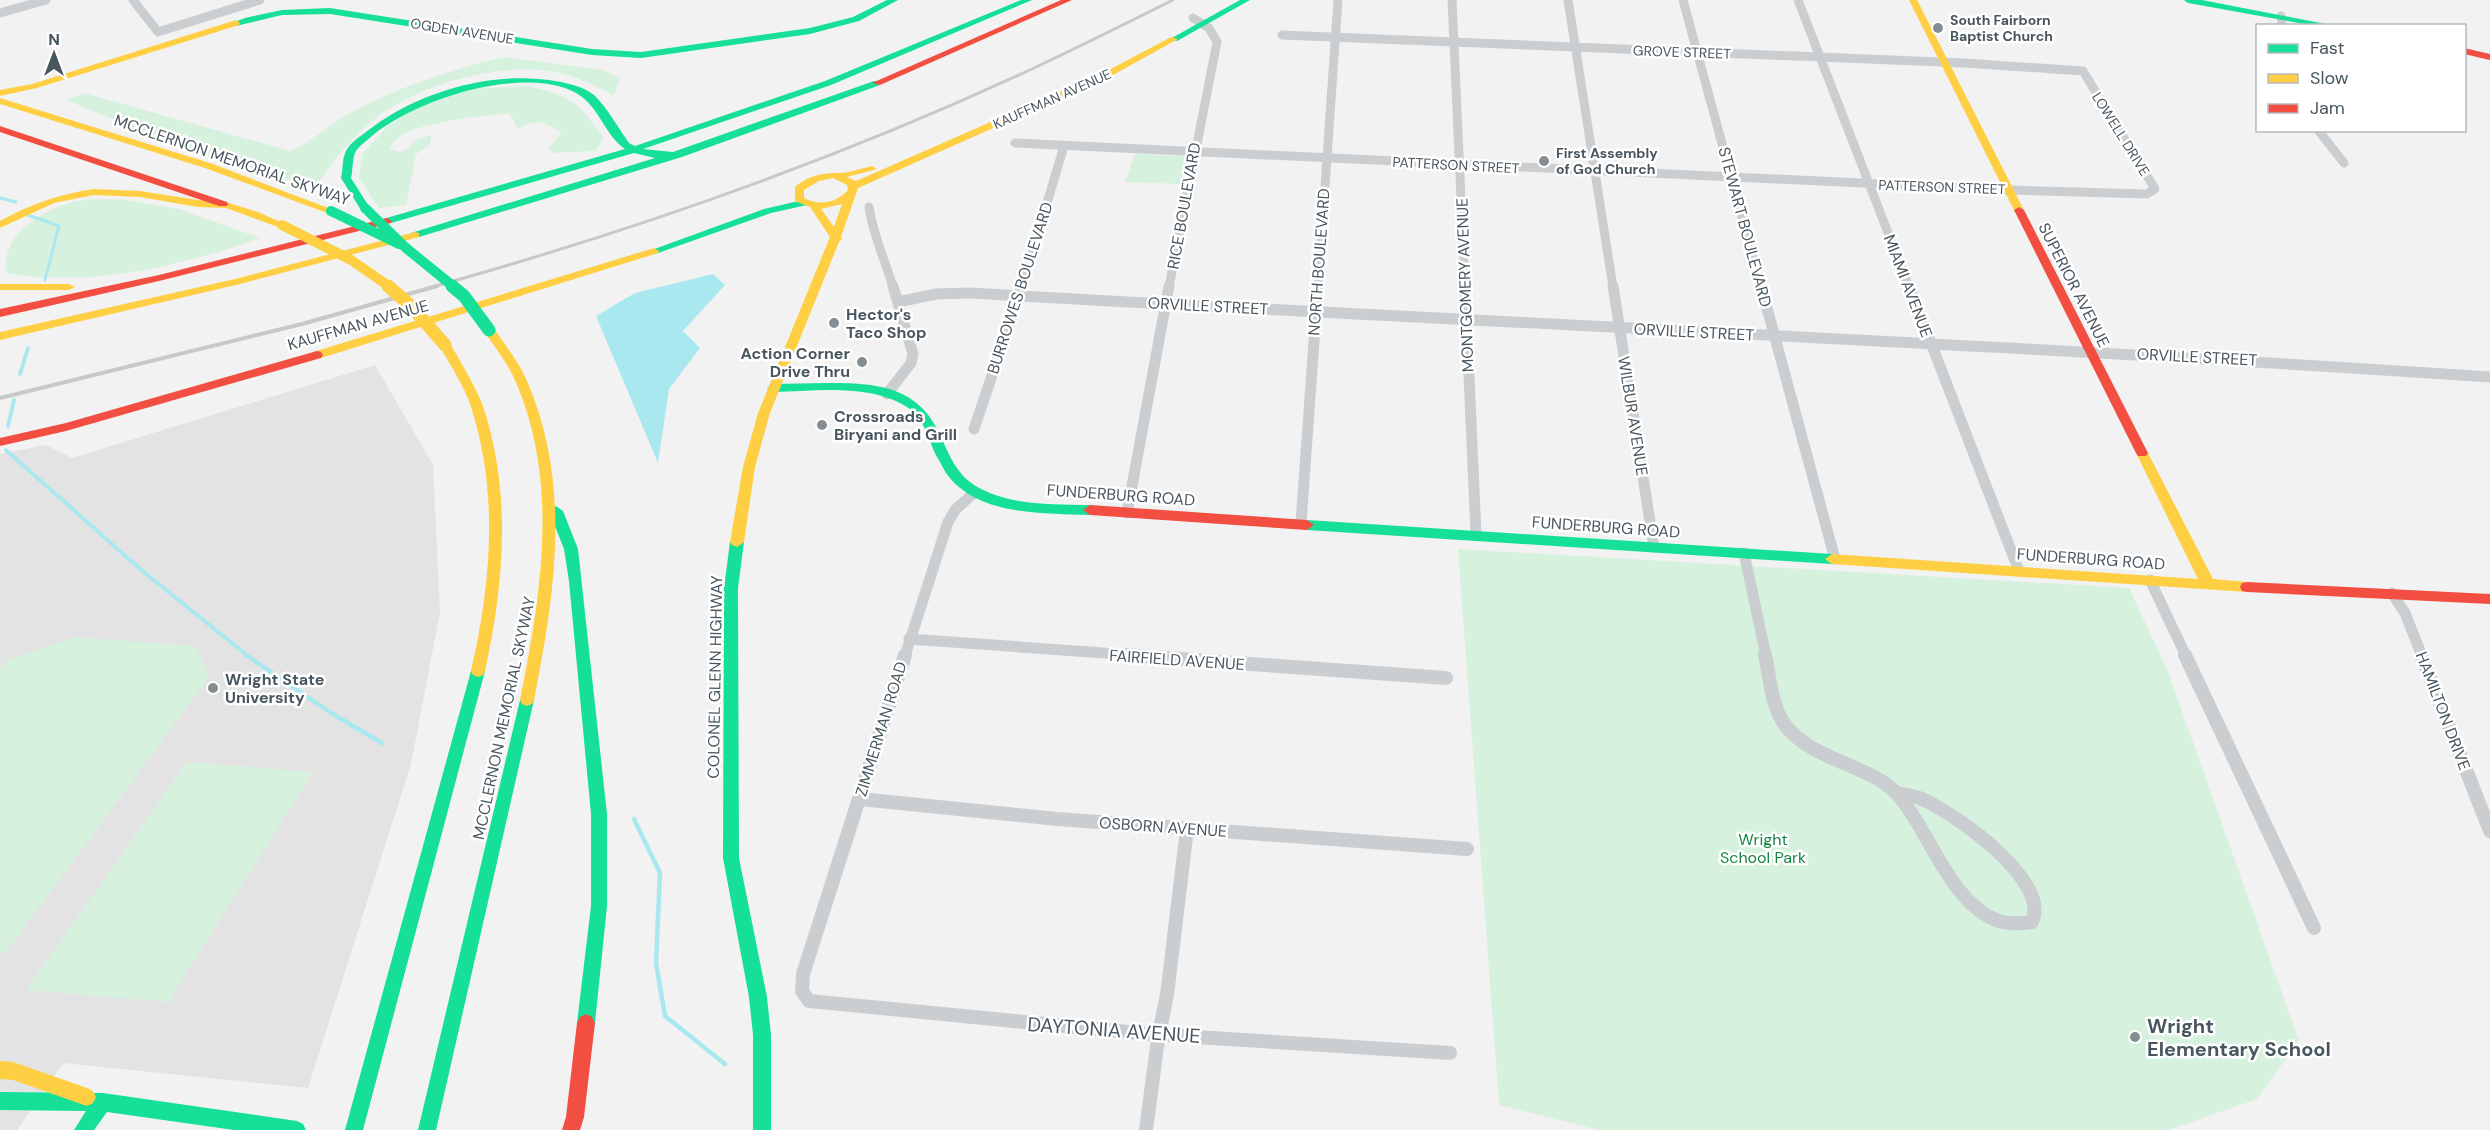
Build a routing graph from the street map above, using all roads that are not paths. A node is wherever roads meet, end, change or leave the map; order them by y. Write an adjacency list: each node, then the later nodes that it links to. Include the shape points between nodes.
1 (46, 0): 16 (street)
2 (133, 0): 3 (street, via 158,32)
3 (260, 0)
4 (894, 0): 30 (main road, OGDEN AVENUE, via 856,19 810,31 641,55 592,52 297,9 253,17)
5 (1028, 0): 37 (main road, via 828,82)
6 (1068, 0): 39 (main road, via 978,42 850,93)
7 (1225, 0): 17 (main road, KAUFFMAN AVENUE)
8 (1246, 0): 17 (main road, KAUFFMAN AVENUE)
9 (1338, 0): 21 (street, NORTH BOULEVARD)
10 (1452, 0): 22 (street, MONTGOMERY AVENUE)
11 (1568, 0): 23 (street, WILBUR AVENUE)
12 (1683, 0): 25 (street, STEWART BOULEVARD)
13 (1798, 0): 27 (street, MIAMI AVENUE)
14 (1913, 0): 28 (main road, SUPERIOR AVENUE)
15 (2188, 0): 18 (main road)
16 (0, 13)
17 (1197, 20): 38 (street, RICE BOULEVARD, via 1214,33 1217,42); 44 (main road, KAUFFMAN AVENUE, via 870,169); 48 (main road, KAUFFMAN AVENUE, via 1110,73)
18 (2282, 21): 19 (main road)
19 (2312, 24)
20 (1282, 35): 21 (street, GROVE STREET)
21 (1335, 38): 22 (street, GROVE STREET); 40 (street, NORTH BOULEVARD)
22 (1455, 43): 23 (street, GROVE STREET); 42 (street, MONTGOMERY AVENUE)
23 (1575, 48): 25 (street, GROVE STREET); 43 (street, WILBUR AVENUE)
24 (2466, 51): 26 (main road)
25 (1697, 53): 27 (street, GROVE STREET); 45 (street, STEWART BOULEVARD)
26 (2490, 57)
27 (1820, 58): 28 (street, GROVE STREET); 46 (street, MIAMI AVENUE)
28 (1943, 62): 29 (street, GROVE STREET); 49 (main road, SUPERIOR AVENUE)
29 (2083, 71): 50 (street, LOWELL DRIVE, via 2154,186 2155,191)
30 (34, 86): 31 (main road, OGDEN AVENUE); 32 (main road, via 23,96)
31 (1, 98): 32 (main road, MCCLERNON MEMORIAL SKYWAY)
32 (22, 107): 58 (main road, MCCLERNON MEMORIAL SKYWAY, bridge, via 209,166 332,211)
33 (0, 129): 52 (main road, MCCLERNON MEMORIAL SKYWAY)
34 (2320, 132): 41 (street)
35 (1015, 143): 36 (street, PATTERSON STREET)
36 (1064, 146): 38 (street, PATTERSON STREET); 60 (street, BURROWES BOULEVARD)
37 (632, 150): 39 (main road); 57 (main road); 58 (main road, bridge, via 591,98 572,87 529,79 499,80 430,97 395,114 359,142 347,161 344,179 350,193)
38 (1194, 152): 40 (street, PATTERSON STREET); 62 (street, RICE BOULEVARD)
39 (678, 155): 67 (main road, via 367,249)
40 (1326, 159): 42 (street, PATTERSON STREET); 63 (street, NORTH BOULEVARD)
41 (2344, 164)
42 (1460, 165): 43 (street, PATTERSON STREET); 65 (street, MONTGOMERY AVENUE)
43 (1594, 171): 45 (street, PATTERSON STREET); 66 (street, WILBUR AVENUE)
44 (839, 176): 47 (main road, KAUFFMAN AVENUE, via 816,178); 48 (main road, via 848,180)
45 (1731, 178): 46 (street, PATTERSON STREET); 68 (street, STEWART BOULEVARD)
46 (1868, 184): 49 (street, PATTERSON STREET); 69 (street, MIAMI AVENUE)
47 (801, 186): 51 (main road, via 798,196); 55 (main road, KAUFFMAN AVENUE)
48 (852, 190): 51 (main road, KAUFFMAN AVENUE, via 836,204); 56 (main road, COLONEL GLENN HIGHWAY)
49 (2008, 190): 50 (street, PATTERSON STREET); 70 (main road, SUPERIOR AVENUE)
50 (2149, 194)
51 (808, 204): 55 (main road, KAUFFMAN AVENUE); 56 (main road)
52 (224, 205): 54 (main road, via 197,204 142,191 104,189 51,200); 105 (main road, MCCLERNON MEMORIAL SKYWAY, bridge, via 327,245 369,267 405,295 445,345 467,386 490,451 499,511 490,621 464,731)
53 (869, 207): 61 (street, via 873,231)
54 (0, 225)
55 (722, 227): 75 (main road, KAUFFMAN AVENUE, via 624,262 370,340 66,427)
56 (837, 239): 72 (main road, COLONEL GLENN HIGHWAY)
57 (306, 243): 59 (main road, via 116,282 40,289); 64 (main road)
58 (406, 248): 77 (main road, MCCLERNON MEMORIAL SKYWAY, bridge, via 464,296 521,380 541,440)
59 (0, 287)
60 (1019, 296): 61 (street, ORVILLE STREET, via 950,293); 62 (street, ORVILLE STREET); 74 (street, BURROWES BOULEVARD)
61 (898, 302): 73 (street, via 913,354 911,363)
62 (1166, 304): 63 (street, ORVILLE STREET); 78 (street, RICE BOULEVARD)
63 (1315, 312): 65 (street, ORVILLE STREET); 79 (street, NORTH BOULEVARD)
64 (0, 313)
65 (1467, 321): 66 (street, ORVILLE STREET); 80 (street, MONTGOMERY AVENUE)
66 (1620, 328): 68 (street, ORVILLE STREET); 81 (street, WILBUR AVENUE)
67 (0, 336)
68 (1774, 336): 69 (street, ORVILLE STREET); 83 (street, STEWART BOULEVARD)
69 (1931, 345): 70 (street, ORVILLE STREET); 84 (street, MIAMI AVENUE)
70 (2090, 352): 71 (street, ORVILLE STREET); 86 (main road, SUPERIOR AVENUE)
71 (2490, 377)
72 (773, 388): 73 (main road, FUNDERBURG ROAD); 108 (main road, COLONEL GLENN HIGHWAY, via 753,449 738,525 729,664 731,858 759,1006)
73 (887, 394): 76 (main road, FUNDERBURG ROAD, via 915,406 932,429 956,481)
74 (975, 429)
75 (0, 442)
76 (975, 492): 78 (main road, FUNDERBURG ROAD, via 1025,506); 89 (street, ZIMMERMAN ROAD, via 948,522)
77 (550, 497): 106 (main road, MCCLERNON MEMORIAL SKYWAY, via 546,604 522,726); 107 (main road, via 572,549 599,814 599,906)
78 (1127, 513): 79 (main road, FUNDERBURG ROAD)
79 (1300, 523): 80 (main road, FUNDERBURG ROAD)
80 (1476, 534): 81 (main road, FUNDERBURG ROAD)
81 (1654, 547): 82 (main road, FUNDERBURG ROAD)
82 (1744, 553): 83 (main road, FUNDERBURG ROAD); 91 (street, via 1778,714 1784,725 1803,741)
83 (1835, 559): 84 (main road, FUNDERBURG ROAD)
84 (2019, 571): 85 (main road, FUNDERBURG ROAD)
85 (2150, 580): 86 (main road, FUNDERBURG ROAD); 96 (street)
86 (2208, 584): 87 (main road, FUNDERBURG ROAD)
87 (2392, 593): 88 (main road, FUNDERBURG ROAD); 94 (street, HAMILTON DRIVE, via 2405,613)
88 (2490, 599)
89 (909, 639): 90 (street, FAIRFIELD AVENUE); 92 (street, ZIMMERMAN ROAD)
90 (1446, 678)
91 (1897, 793): 91 (street, via 1924,799 1973,831 2013,866 2031,892 2037,910 2032,922 2012,925 1992,918 1974,905 1944,867)
92 (860, 799): 93 (street, OSBORN AVENUE); 97 (street, ZIMMERMAN ROAD)
93 (1187, 829): 95 (street, OSBORN AVENUE); 98 (street)
94 (2490, 831)
95 (1467, 849)
96 (2314, 928)
97 (803, 975): 98 (street, DAYTONIA AVENUE, via 800,989 809,1001)
98 (1161, 1035): 99 (street, DAYTONIA AVENUE); 109 (street)
99 (1450, 1053)
100 (0, 1070): 102 (main road)
101 (0, 1101): 102 (main road)
102 (103, 1102): 103 (main road); 104 (main road)
103 (83, 1130)
104 (297, 1130)
105 (354, 1130)
106 (428, 1130)
107 (571, 1130)
108 (762, 1130)
109 (1146, 1130)

